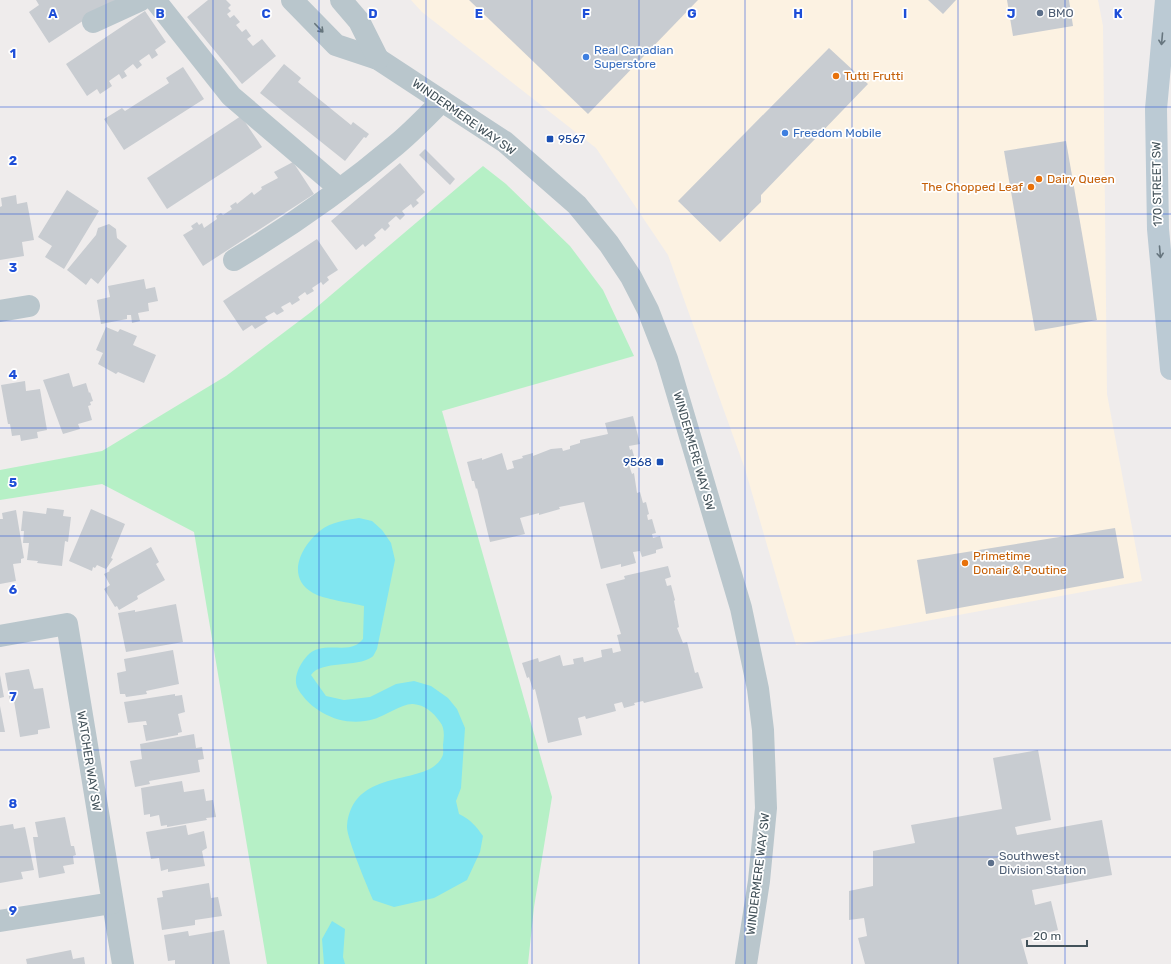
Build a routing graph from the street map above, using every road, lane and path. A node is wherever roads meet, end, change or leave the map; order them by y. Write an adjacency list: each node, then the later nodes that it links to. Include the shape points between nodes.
1 (141, 0): 6 (street)
2 (155, 0): 9 (street, via 231,96)
3 (292, 0): 7 (street, WINDERMERE WAY SW, one-way to 7, via 336,46)
4 (341, 0): 7 (street, via 359,21)
5 (1166, 0): 13 (main road, 170 STREET SW, one-way to 13, via 1156,109 1158,229)
6 (94, 22)
7 (378, 59): 8 (street, WINDERMERE WAY SW)
8 (442, 101): 9 (street, via 397,145); 18 (street, WINDERMERE WAY SW, via 504,142 577,205 631,276 648,310 667,359 740,608 758,689 763,730 766,808 759,881)
9 (340, 189): 10 (street, via 282,231)
10 (234, 260)
11 (29, 306): 12 (street)
12 (0, 311)
13 (1171, 369)
14 (0, 636): 15 (street, WATCHER WAY SW, via 67,624)
15 (112, 903): 16 (street); 17 (street, WATCHER WAY SW)
16 (0, 921)
17 (123, 964)
18 (746, 964)

